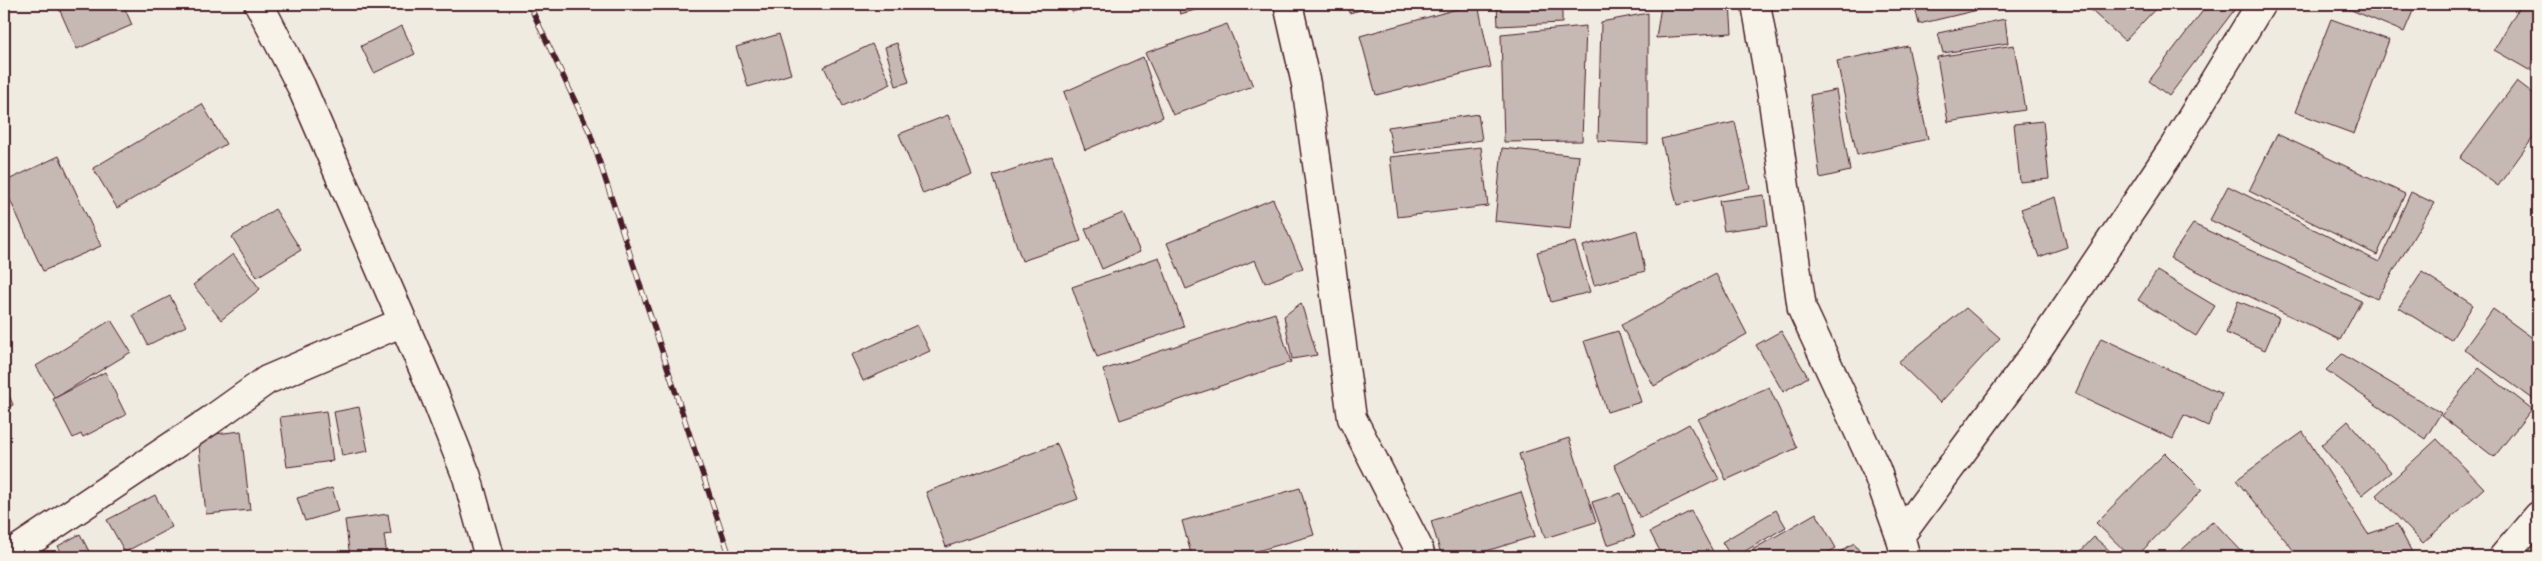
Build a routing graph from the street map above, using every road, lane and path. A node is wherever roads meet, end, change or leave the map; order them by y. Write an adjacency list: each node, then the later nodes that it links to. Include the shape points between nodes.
1 (259, 4): 5 (street, via 301,86)
2 (1288, 4): 10 (street, via 1307,94 1352,418)
3 (1756, 4): 7 (street, via 1802,309 1876,470)
4 (2261, 4): 7 (street, via 2173,148)
5 (403, 322): 8 (street, via 267,380 131,475 20,548); 9 (street, via 467,477)
6 (2538, 516): 11 (street)
7 (1903, 546)
8 (4, 555)
9 (489, 557)
10 (1421, 557)
11 (2503, 557)

